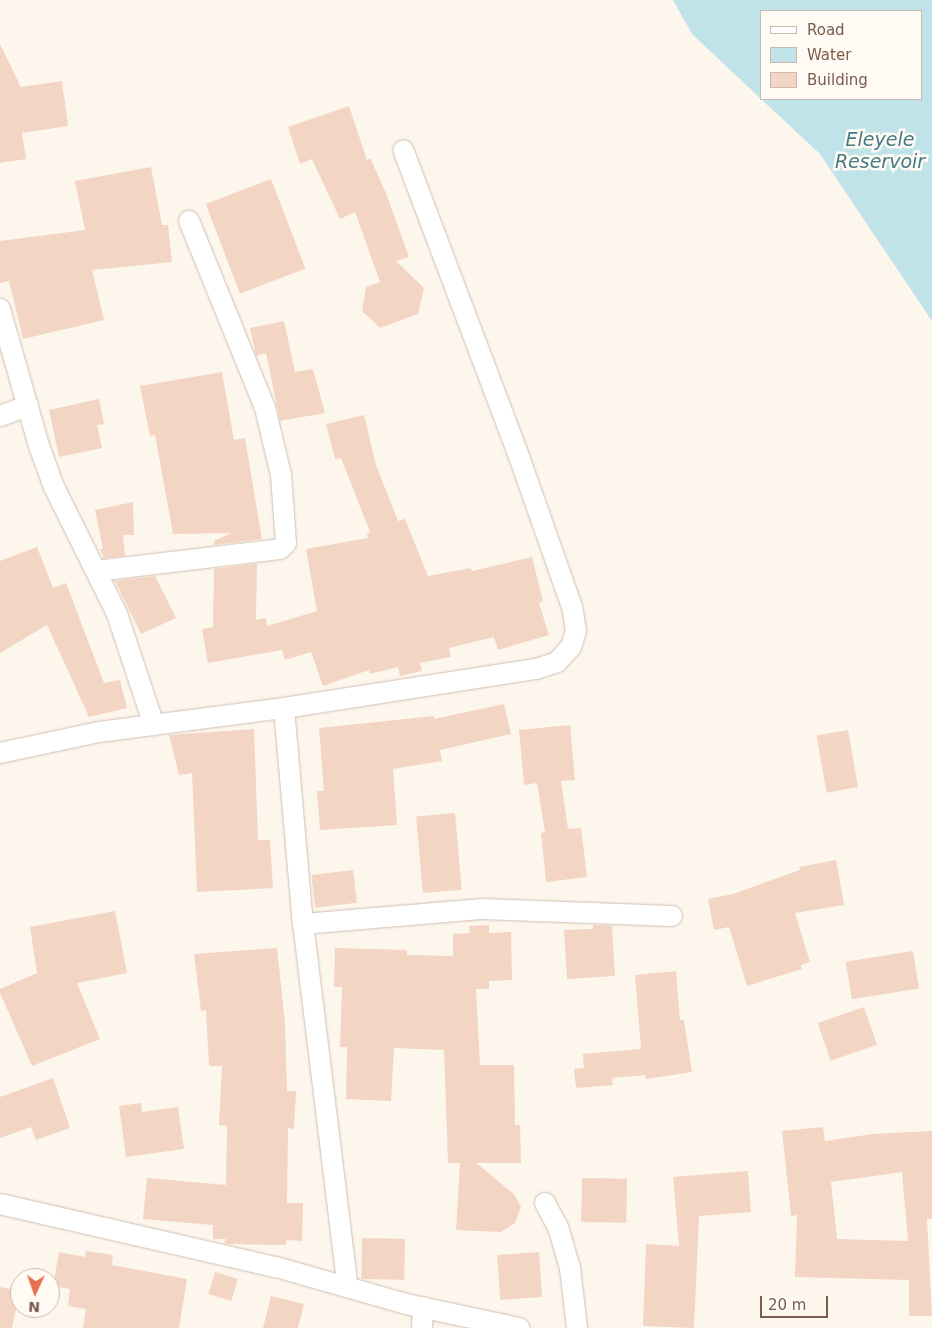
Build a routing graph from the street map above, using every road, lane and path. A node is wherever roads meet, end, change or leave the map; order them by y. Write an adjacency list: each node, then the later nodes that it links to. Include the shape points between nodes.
1 (403, 150): 7 (street, via 520,459 572,607 576,631 571,647 557,662 536,669)
2 (189, 221): 6 (street, via 265,408 281,475 286,543 280,548)
3 (0, 308): 4 (street)
4 (28, 406): 5 (street); 6 (street, via 54,487)
5 (0, 416)
6 (96, 571): 8 (street, via 132,651)
7 (284, 708): 8 (street); 11 (street)
8 (154, 725): 9 (street, via 99,732)
9 (0, 753)
10 (672, 916): 11 (street, via 483,909)
11 (303, 924): 14 (street)
12 (544, 1203): 18 (street, via 558,1227 570,1268)
13 (0, 1204): 14 (street, via 276,1267)
14 (348, 1287): 15 (street)
15 (423, 1307): 16 (street); 17 (street)
16 (422, 1328)
17 (519, 1328)
18 (577, 1328)

